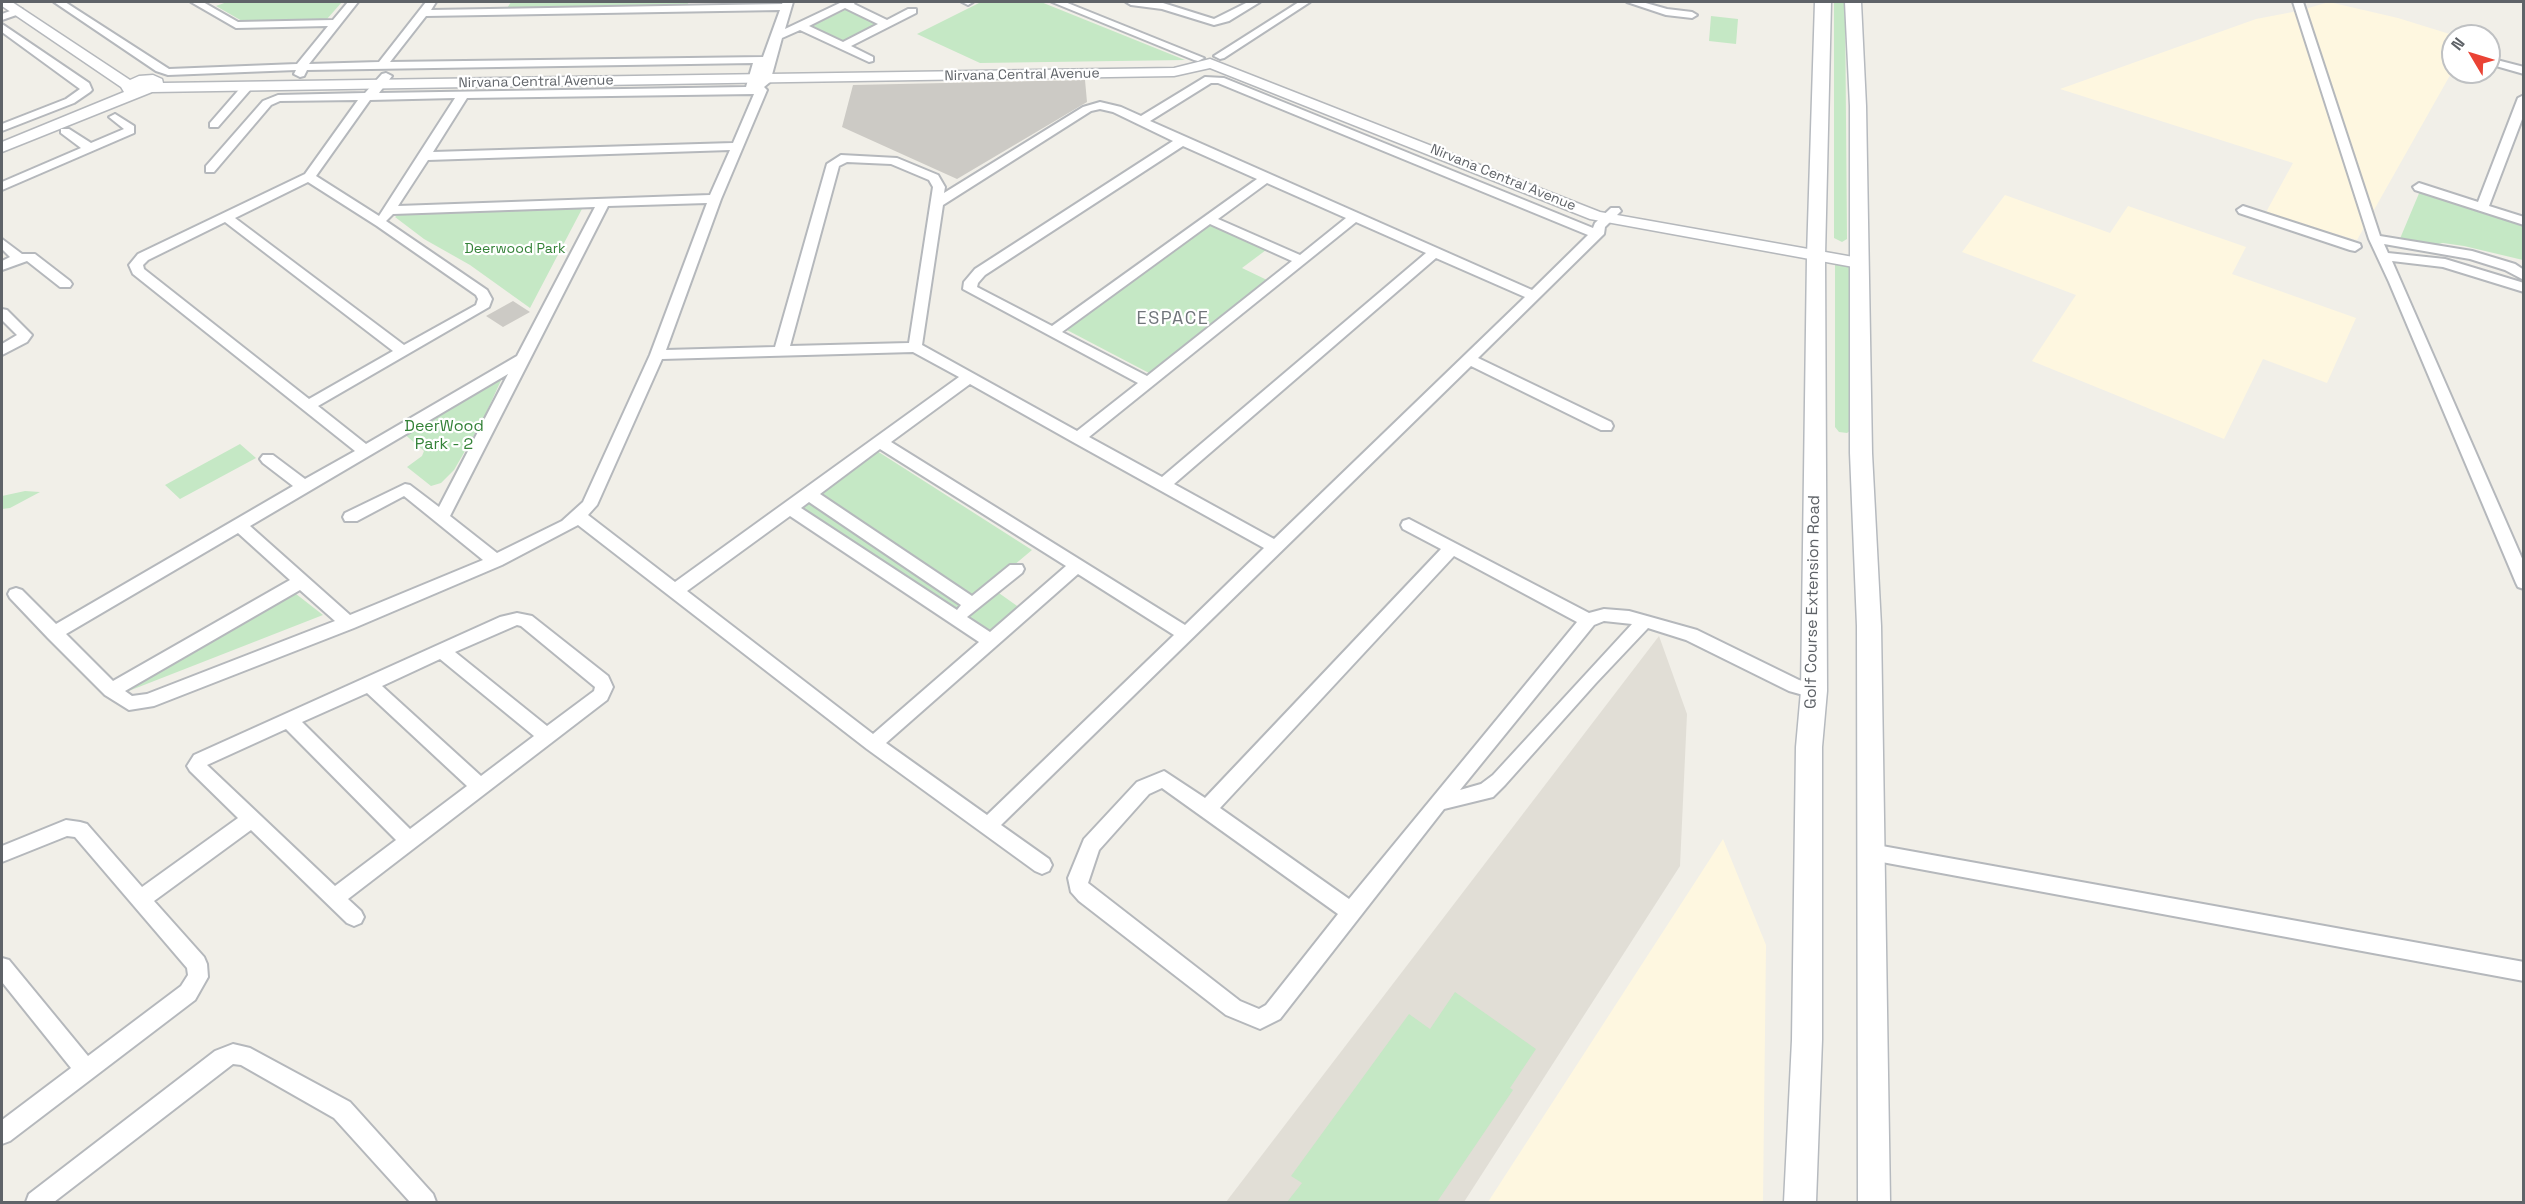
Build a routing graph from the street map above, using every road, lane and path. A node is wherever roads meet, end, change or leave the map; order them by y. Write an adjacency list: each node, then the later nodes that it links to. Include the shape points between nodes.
1 (4, 2): 21 (street)
2 (59, 2): 37 (street, via 168,72)
3 (219, 2): 18 (street)
4 (353, 2): 27 (street)
5 (431, 2): 24 (street)
6 (507, 2): 23 (street)
7 (702, 2): 20 (street)
8 (1057, 2): 33 (street)
9 (1131, 2): 10 (street, via 1163,6 1214,22)
10 (1255, 2)
11 (1287, 2): 33 (street)
12 (1305, 2): 33 (street)
13 (1632, 2): 25 (street)
14 (1823, 2): 75 (main road, Golf Course Extension Road)
15 (1853, 2): 77 (main road)
16 (2298, 2): 72 (street)
17 (848, 3): 28 (street); 29 (street)
18 (201, 4): 27 (street, via 236,25)
19 (787, 4): 20 (street); 31 (street)
20 (716, 8): 23 (street)
21 (24, 10): 26 (street); 30 (street); 40 (street); 40 (street, via 139,76)
22 (912, 11): 28 (street)
23 (500, 12): 24 (street)
24 (422, 13): 39 (street)
25 (1692, 15)
26 (2, 17)
27 (334, 22): 37 (street)
28 (887, 24): 32 (street)
29 (801, 26): 31 (street); 32 (street)
30 (2, 27): 47 (street, via 85,85 86,90 70,101)
31 (778, 36): 38 (street)
32 (843, 46): 34 (street)
33 (1209, 57): 38 (street, Nirvana Central Avenue, via 1190,70 1174,72); 69 (street, Nirvana Central Avenue)
34 (869, 59)
35 (2501, 65): 36 (street)
36 (2523, 71)
37 (294, 74): 39 (street, Nirvana Central Avenue); 40 (street, Nirvana Central Avenue)
38 (760, 75): 39 (street, Nirvana Central Avenue); 39 (street); 42 (street); 51 (street, via 761,90)
39 (376, 81): 41 (street, Nirvana Central Avenue); 42 (street); 55 (street, via 271,100); 56 (street)
40 (141, 85): 41 (street, Nirvana Central Avenue); 49 (street); 52 (street)
41 (248, 87): 46 (street)
42 (464, 94): 54 (street)
43 (2523, 98): 63 (street)
44 (115, 117): 53 (street, via 130,131)
45 (1141, 122): 50 (street); 62 (street, via 1117,109 1092,106); 69 (street, via 1209,79 1220,80)
46 (214, 125)
47 (2, 128)
48 (65, 131): 53 (street)
49 (2, 139)
50 (1182, 141): 57 (street); 87 (street, via 980,272 971,282 970,289)
51 (737, 146): 54 (street); 60 (street)
52 (2, 147)
53 (91, 149): 58 (street)
54 (425, 156): 64 (street)
55 (210, 170)
56 (309, 177): 66 (street); 71 (street)
57 (1266, 178): 67 (street); 68 (street)
58 (2, 186)
59 (2419, 187): 63 (street)
60 (715, 199): 61 (street); 92 (street)
61 (603, 203): 64 (street); 94 (street)
62 (937, 203): 88 (street); 91 (street, via 939,187 934,178 917,169 893,161 845,158 833,164)
63 (2482, 207): 70 (street)
64 (391, 210): 71 (street)
65 (2243, 210): 74 (street)
66 (226, 217): 90 (street); 97 (street, via 143,257 136,265 138,271)
67 (1355, 217): 76 (street); 80 (street)
68 (1208, 219): 80 (street); 87 (street)
69 (1610, 221): 75 (street, Nirvana Central Avenue); 85 (street)
70 (2523, 221)
71 (381, 223): 90 (street, via 482,293 485,299 482,307)
72 (2375, 239): 78 (street); 82 (street, via 2472,255 2510,267)
73 (2, 243): 79 (street)
74 (2355, 247)
75 (1817, 250): 77 (street, Nirvana Central Avenue); 132 (main road, Golf Course Extension Road)
76 (1435, 252): 85 (street); 103 (street)
77 (1859, 256): 142 (main road)
78 (2384, 256): 84 (street, via 2445,263); 118 (street)
79 (19, 258): 81 (street); 83 (street, via 30,257)
80 (1301, 260): 96 (street)
81 (2, 266)
82 (2523, 276)
83 (65, 284)
84 (2523, 288)
85 (1534, 296): 93 (street)
86 (2, 313): 89 (street, via 25,335)
87 (1054, 331): 96 (street)
88 (915, 347): 91 (street); 95 (street)
89 (2, 350)
90 (402, 351): 97 (street)
91 (781, 352): 92 (street)
92 (657, 355): 109 (street, via 589,505)
93 (1469, 358): 98 (street); 112 (street)
94 (522, 359): 101 (street); 107 (street)
95 (969, 377): 99 (street); 100 (street)
96 (1148, 382): 99 (street)
97 (309, 405): 101 (street)
98 (1606, 426)
99 (1078, 438): 103 (street)
100 (880, 442): 105 (street); 115 (street)
101 (365, 451): 104 (street)
102 (268, 459): 104 (street)
103 (1163, 485): 112 (street)
104 (303, 487): 110 (street)
105 (808, 494): 106 (street); 121 (street)
106 (790, 508): 119 (street); 122 (street)
107 (442, 516): 108 (street, via 405,489); 114 (street)
108 (351, 517)
109 (579, 517): 114 (street); 119 (street)
110 (239, 525): 117 (street); 126 (street)
111 (1409, 525): 113 (street)
112 (1275, 547): 127 (street)
113 (1452, 548): 123 (street); 138 (street)
114 (496, 561): 125 (street)
115 (1077, 566): 127 (street); 128 (street)
116 (1016, 569): 121 (street)
117 (302, 581): 125 (street); 131 (street)
118 (2523, 583)
119 (674, 592): 135 (street)
120 (16, 594): 126 (street)
121 (973, 605): 122 (street)
122 (956, 618): 128 (street)
123 (1588, 620): 124 (street, via 1604,615); 137 (street)
124 (1645, 621): 132 (street, via 1692,635); 137 (street, via 1499,780 1486,791)
125 (348, 623): 131 (street, via 148,701 129,703)
126 (54, 633): 131 (street)
127 (1185, 634): 140 (street)
128 (990, 641): 135 (street)
129 (443, 652): 130 (street); 134 (street); 134 (street, via 506,622 526,621 602,681 601,695)
130 (369, 684): 133 (street); 136 (street)
131 (111, 690)
132 (1814, 692): 155 (main road, Golf Course Extension Road, via 1809,747 1807,1040)
133 (288, 720): 139 (street, via 208,754 196,766); 141 (street)
134 (547, 736): 136 (street)
135 (873, 744): 140 (street)
136 (480, 787): 141 (street)
137 (1438, 803): 147 (street)
138 (1207, 809): 147 (street); 147 (street, via 1164,779 1151,783 1091,845 1078,886 1233,1008 1260,1019 1273,1012)
139 (252, 819): 145 (street); 146 (street)
140 (988, 826): 144 (street)
141 (410, 840): 146 (street)
142 (1871, 852): 150 (street); 156 (main road)
143 (2, 854): 145 (street, via 66,828 80,830)
144 (1042, 865)
145 (142, 898): 151 (street, via 197,964 198,977 188,993)
146 (333, 898): 148 (street)
147 (1351, 912)
148 (354, 917)
149 (2, 967): 151 (street)
150 (2523, 972)
151 (86, 1070): 152 (street)
152 (2, 1133)
153 (37, 1203): 154 (street, via 222,1058 233,1054 243,1055 342,1110)
154 (425, 1203)
155 (1800, 1203)
156 (1874, 1203)

